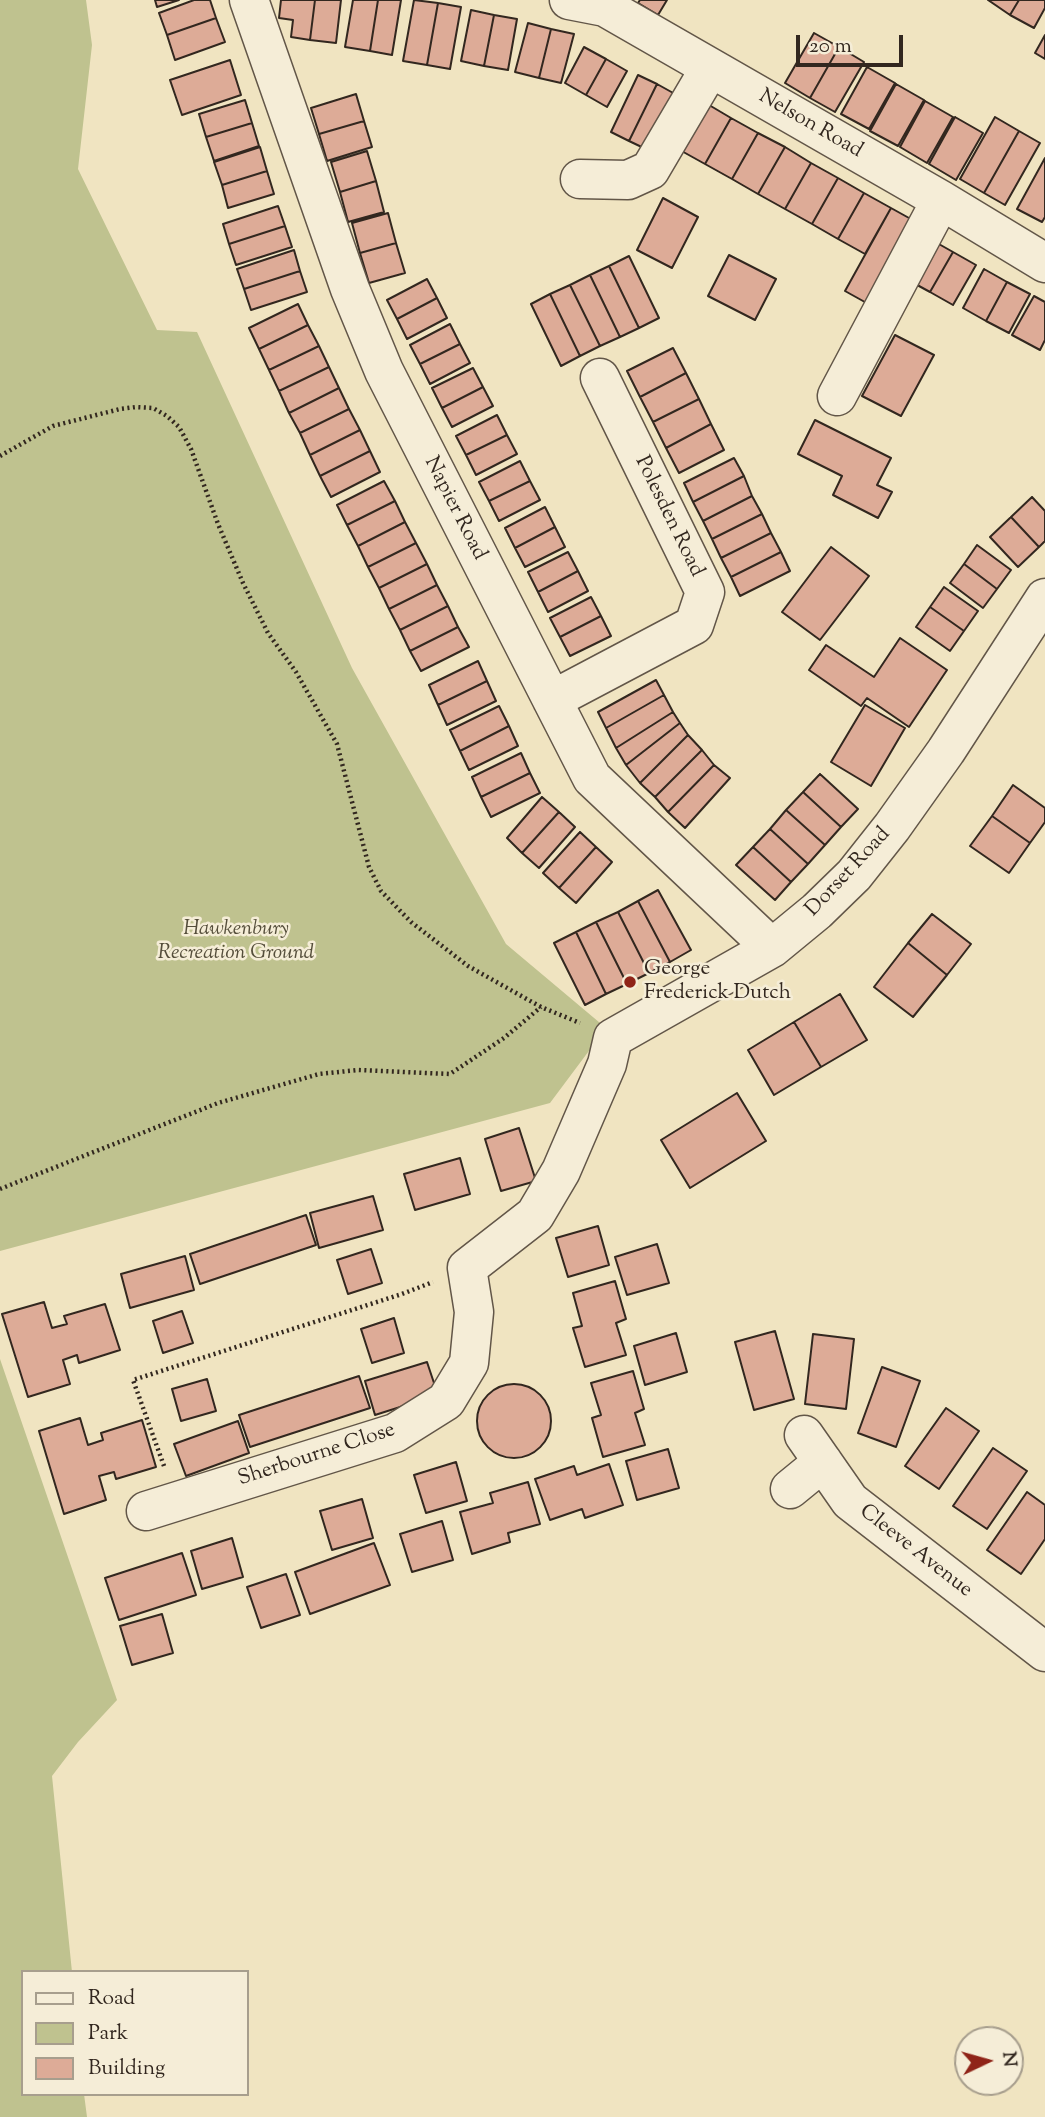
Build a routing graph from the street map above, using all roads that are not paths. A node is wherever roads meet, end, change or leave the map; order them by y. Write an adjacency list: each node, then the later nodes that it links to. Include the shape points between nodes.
1 (249, 0): 10 (street, Napier Road, via 350,289 384,370)
2 (569, 0): 3 (street, Nelson Road, via 605,7)
3 (709, 68): 4 (street, via 650,170 628,180); 5 (street, Nelson Road)
4 (580, 179)
5 (941, 200): 6 (street, Nelson Road); 8 (street)
6 (1045, 263)
7 (600, 378): 10 (street, Polesden Road, via 705,592 694,625)
8 (837, 396)
9 (1045, 598): 11 (street, Dorset Road, via 892,827 853,875)
10 (552, 701): 11 (street, Napier Road, via 592,778)
11 (772, 948): 12 (street, Dorset Road, via 613,1038 607,1064 561,1171 535,1215)
12 (467, 1268): 14 (street, Sherbourne Close, via 474,1312 468,1363 446,1401 395,1433)
13 (790, 1489): 15 (street, Cleeve Avenue, via 813,1449 850,1502)
14 (161, 1506)
15 (1045, 1651)

